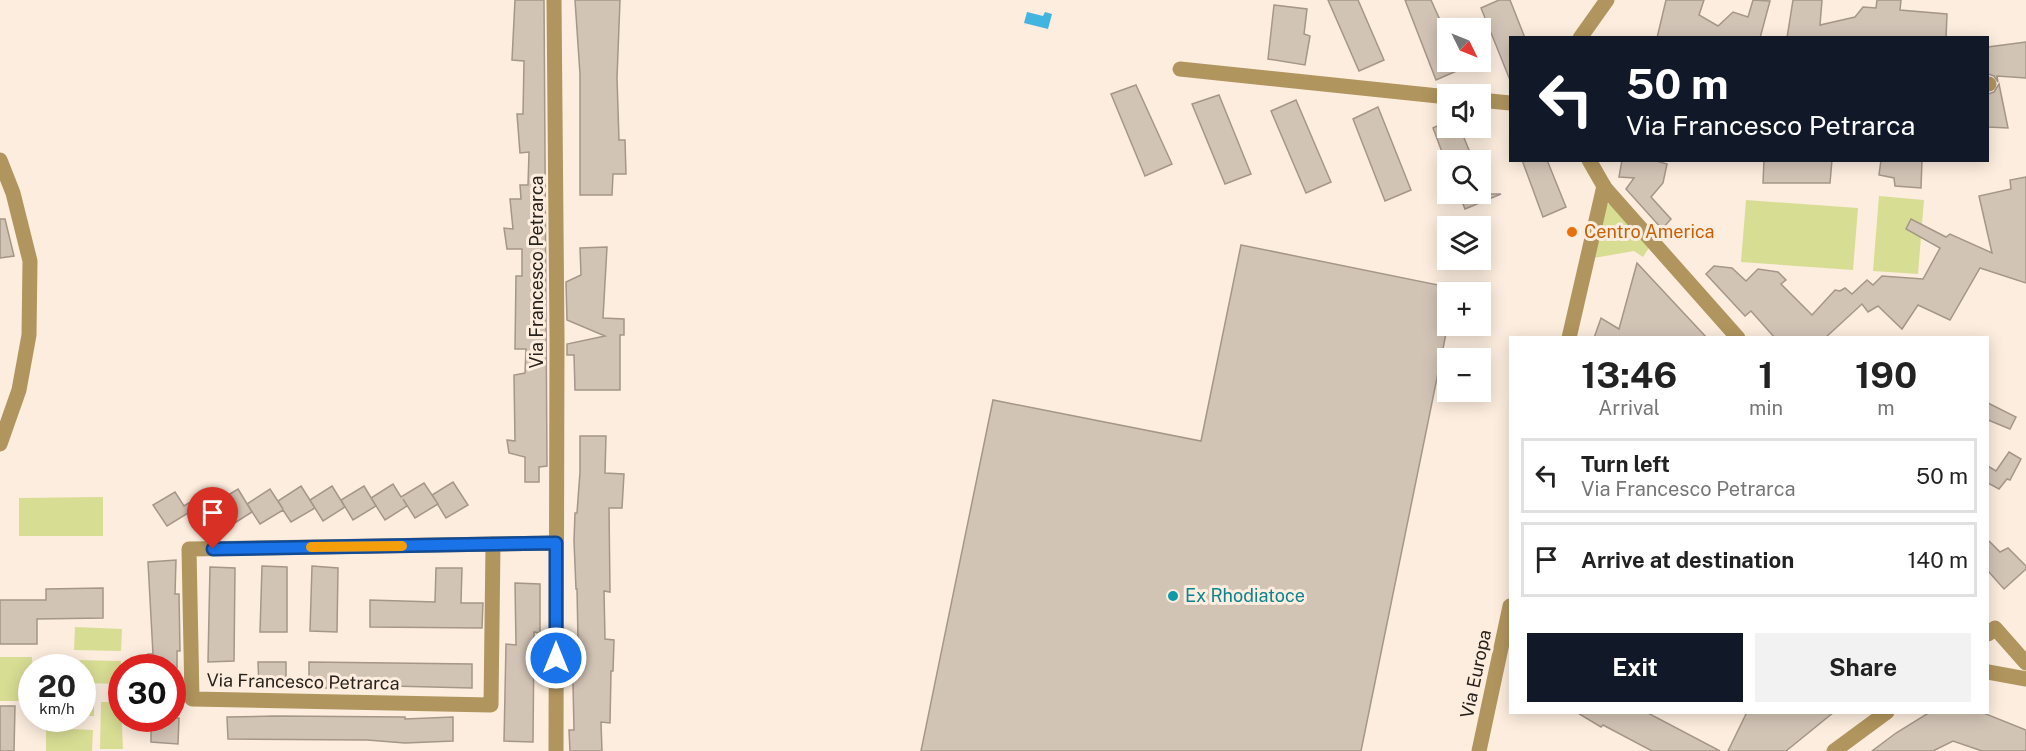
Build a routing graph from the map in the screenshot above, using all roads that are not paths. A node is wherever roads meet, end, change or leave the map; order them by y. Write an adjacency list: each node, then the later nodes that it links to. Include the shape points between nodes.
1 (554, 0): 14 (street, Via Francesco Petrarca)
2 (1607, 0): 3 (street)
3 (1581, 36)
4 (1180, 69): 5 (street)
5 (1437, 96)
6 (1491, 101): 7 (street)
7 (1509, 103)
8 (0, 160): 13 (street, via 13,193 30,261 27,346 19,390)
9 (1590, 162): 10 (street)
10 (1604, 187): 11 (street); 12 (street)
11 (1569, 336)
12 (1736, 336)
13 (0, 444)
14 (556, 543): 15 (street, Via Francesco Petrarca); 22 (street, Via Francesco Petrarca)
15 (493, 544): 15 (street, Via Francesco Petrarca, via 491,705 192,699 189,549)
16 (1509, 611): 23 (street, Via Europa)
17 (1990, 627): 18 (street)
18 (2026, 663)
19 (1989, 672): 20 (street)
20 (2026, 679)
21 (1884, 714): 24 (street)
22 (556, 751)
23 (1479, 751)
24 (1833, 751)

